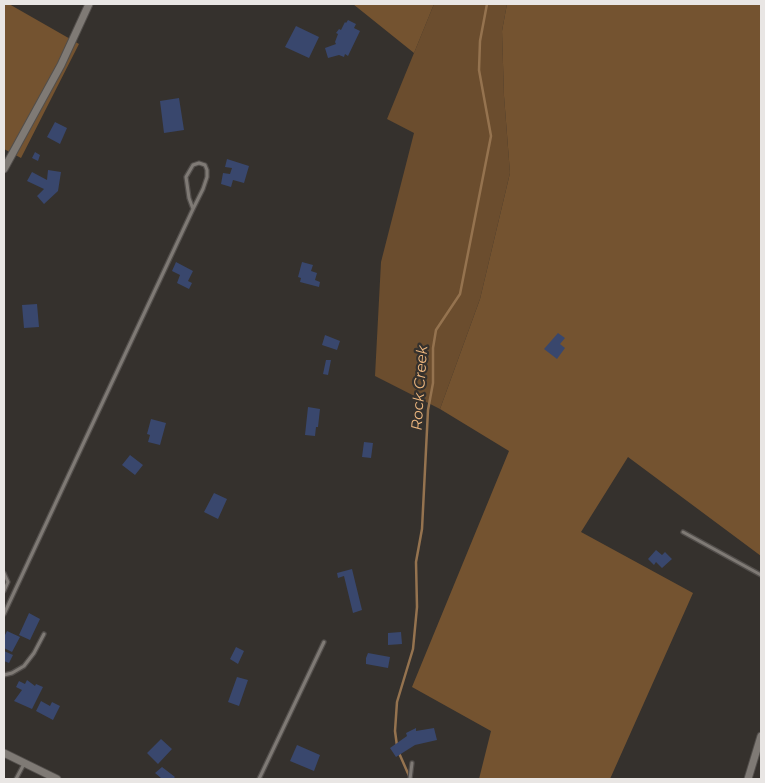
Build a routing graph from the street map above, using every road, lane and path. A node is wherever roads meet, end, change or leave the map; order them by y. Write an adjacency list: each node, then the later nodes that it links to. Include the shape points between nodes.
1 (89, 4): 2 (street, via 61,65)
2 (4, 170)
3 (193, 210): 3 (lane, via 207,177 205,165 199,163 193,165 186,177); 8 (lane)
4 (683, 532): 6 (lane)
5 (4, 573): 7 (lane, via 8,582)
6 (761, 575)
7 (4, 591)
8 (4, 614)
9 (44, 634): 11 (lane, via 24,666)
10 (324, 642): 18 (lane)
11 (4, 675)
12 (761, 736): 20 (street)
13 (4, 752): 15 (street)
14 (412, 763): 19 (lane)
15 (24, 764): 16 (lane); 17 (street)
16 (16, 779)
17 (57, 779)
18 (259, 779)
19 (410, 779)
20 (748, 779)

